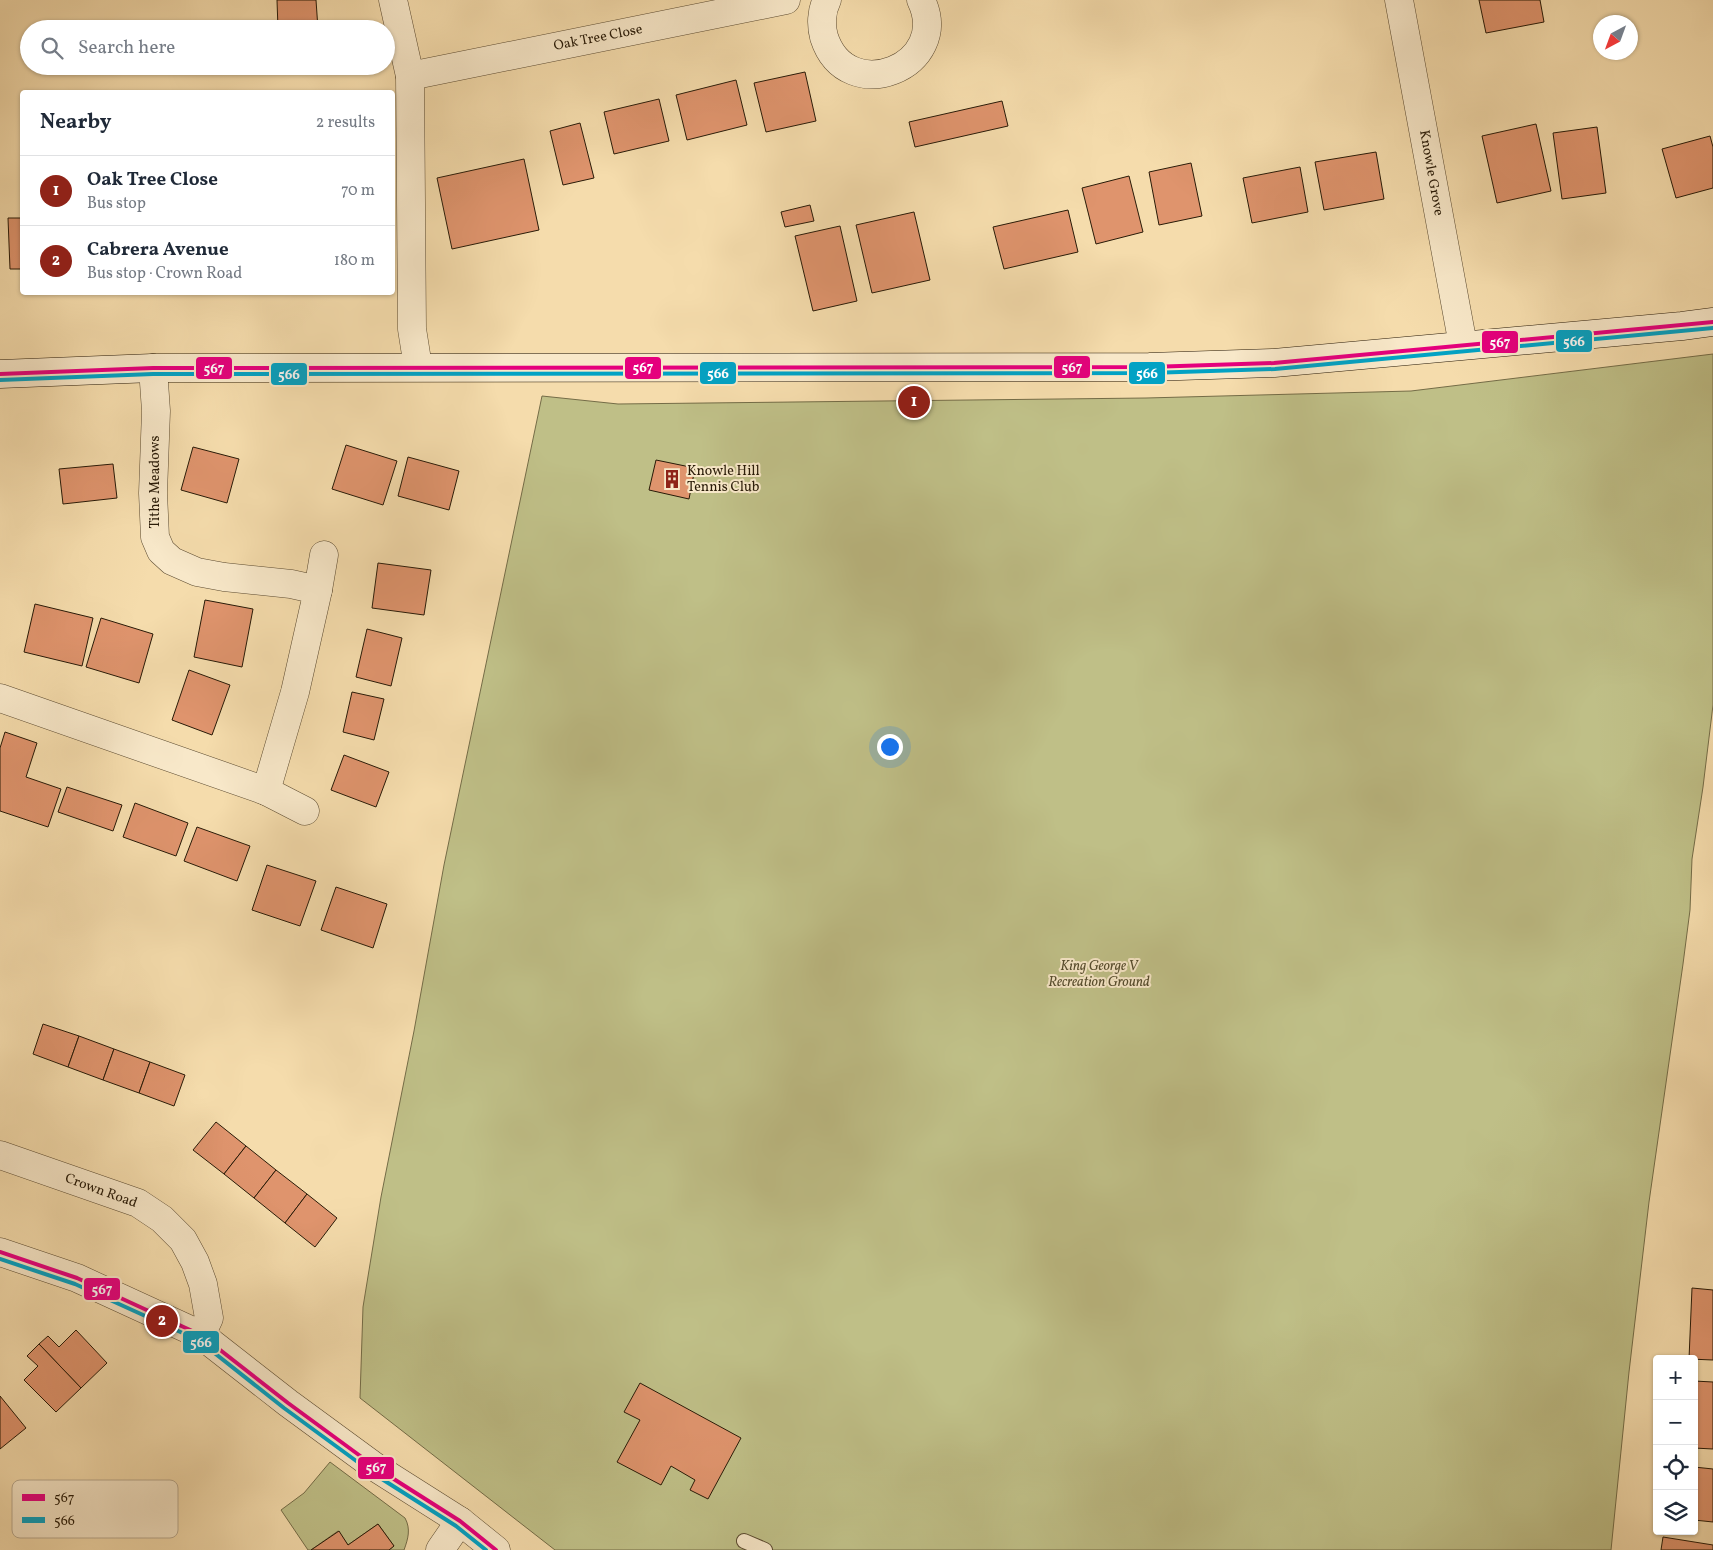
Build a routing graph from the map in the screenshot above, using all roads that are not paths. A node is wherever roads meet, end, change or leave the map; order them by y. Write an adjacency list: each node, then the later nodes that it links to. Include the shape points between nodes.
1 (393, 0): 6 (street)
2 (788, 0): 5 (street, Oak Tree Close); 6 (street, Oak Tree Close)
3 (921, 0): 5 (street, Oak Tree Close, via 926,20 920,48 900,68 887,74 873,75 846,67 827,46 822,25)
4 (1399, 0): 8 (street, Knowle Grove)
5 (826, 2)
6 (410, 76): 9 (street, via 412,329)
7 (1713, 322): 8 (street)
8 (1463, 345): 9 (street, via 1274,363 1149,368)
9 (418, 367): 10 (street)
10 (152, 368): 11 (street); 13 (street, Tithe Meadows, via 156,411 153,493 155,536 160,552 197,572)
11 (0, 374)
12 (324, 555): 13 (street)
13 (318, 590): 15 (street, via 295,692)
14 (2, 699): 15 (street)
15 (266, 791): 16 (street)
16 (305, 811)
17 (0, 1155): 19 (street, Crown Road, via 138,1203 162,1219 183,1240 203,1284 208,1318)
18 (0, 1252): 19 (street, via 77,1278)
19 (201, 1334): 20 (street, via 378,1468)
20 (460, 1521): 22 (street); 23 (street)
21 (744, 1542): 24 (lane)
22 (440, 1550)
23 (496, 1550)
24 (765, 1550)

